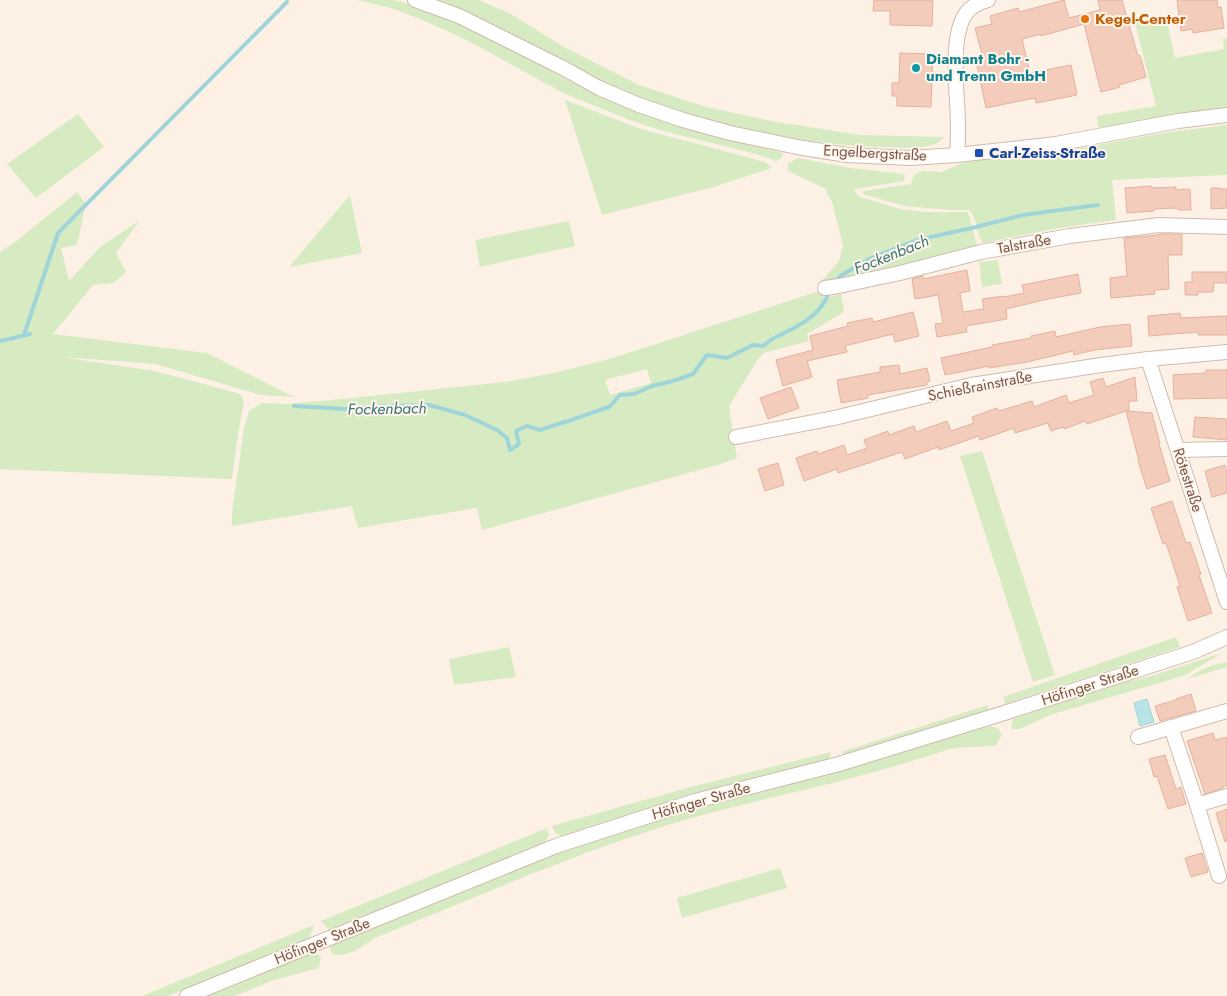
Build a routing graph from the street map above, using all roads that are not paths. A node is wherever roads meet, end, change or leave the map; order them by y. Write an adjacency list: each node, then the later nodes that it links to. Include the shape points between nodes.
1 (414, 0): 6 (street, Engelbergstraße, via 459,16 599,88 683,120 730,133 847,155 911,158)
2 (958, 0): 4 (street)
3 (988, 0): 4 (street)
4 (967, 11): 6 (street, via 956,43)
5 (1227, 115): 6 (street, Engelbergstraße, via 1056,144)
6 (957, 155)
7 (1227, 227): 8 (street, Talstraße, via 1159,225 1070,236 981,252)
8 (832, 287)
9 (1227, 352): 10 (street, Schießrainstraße)
10 (1148, 359): 11 (street, Schießrainstraße, via 971,385 834,418); 13 (street, Rötestraße)
11 (736, 437)
12 (1227, 449): 13 (street)
13 (1178, 450): 14 (street, Rötestraße)
14 (1227, 602)
15 (1227, 637): 22 (street, Höfinger Straße, via 1193,652 1001,714 839,764 694,801 556,846)
16 (1227, 711): 17 (street)
17 (1171, 727): 18 (street); 20 (street)
18 (1138, 737)
19 (1227, 796): 20 (street)
20 (1197, 805): 21 (street)
21 (1219, 876)
22 (187, 996)

